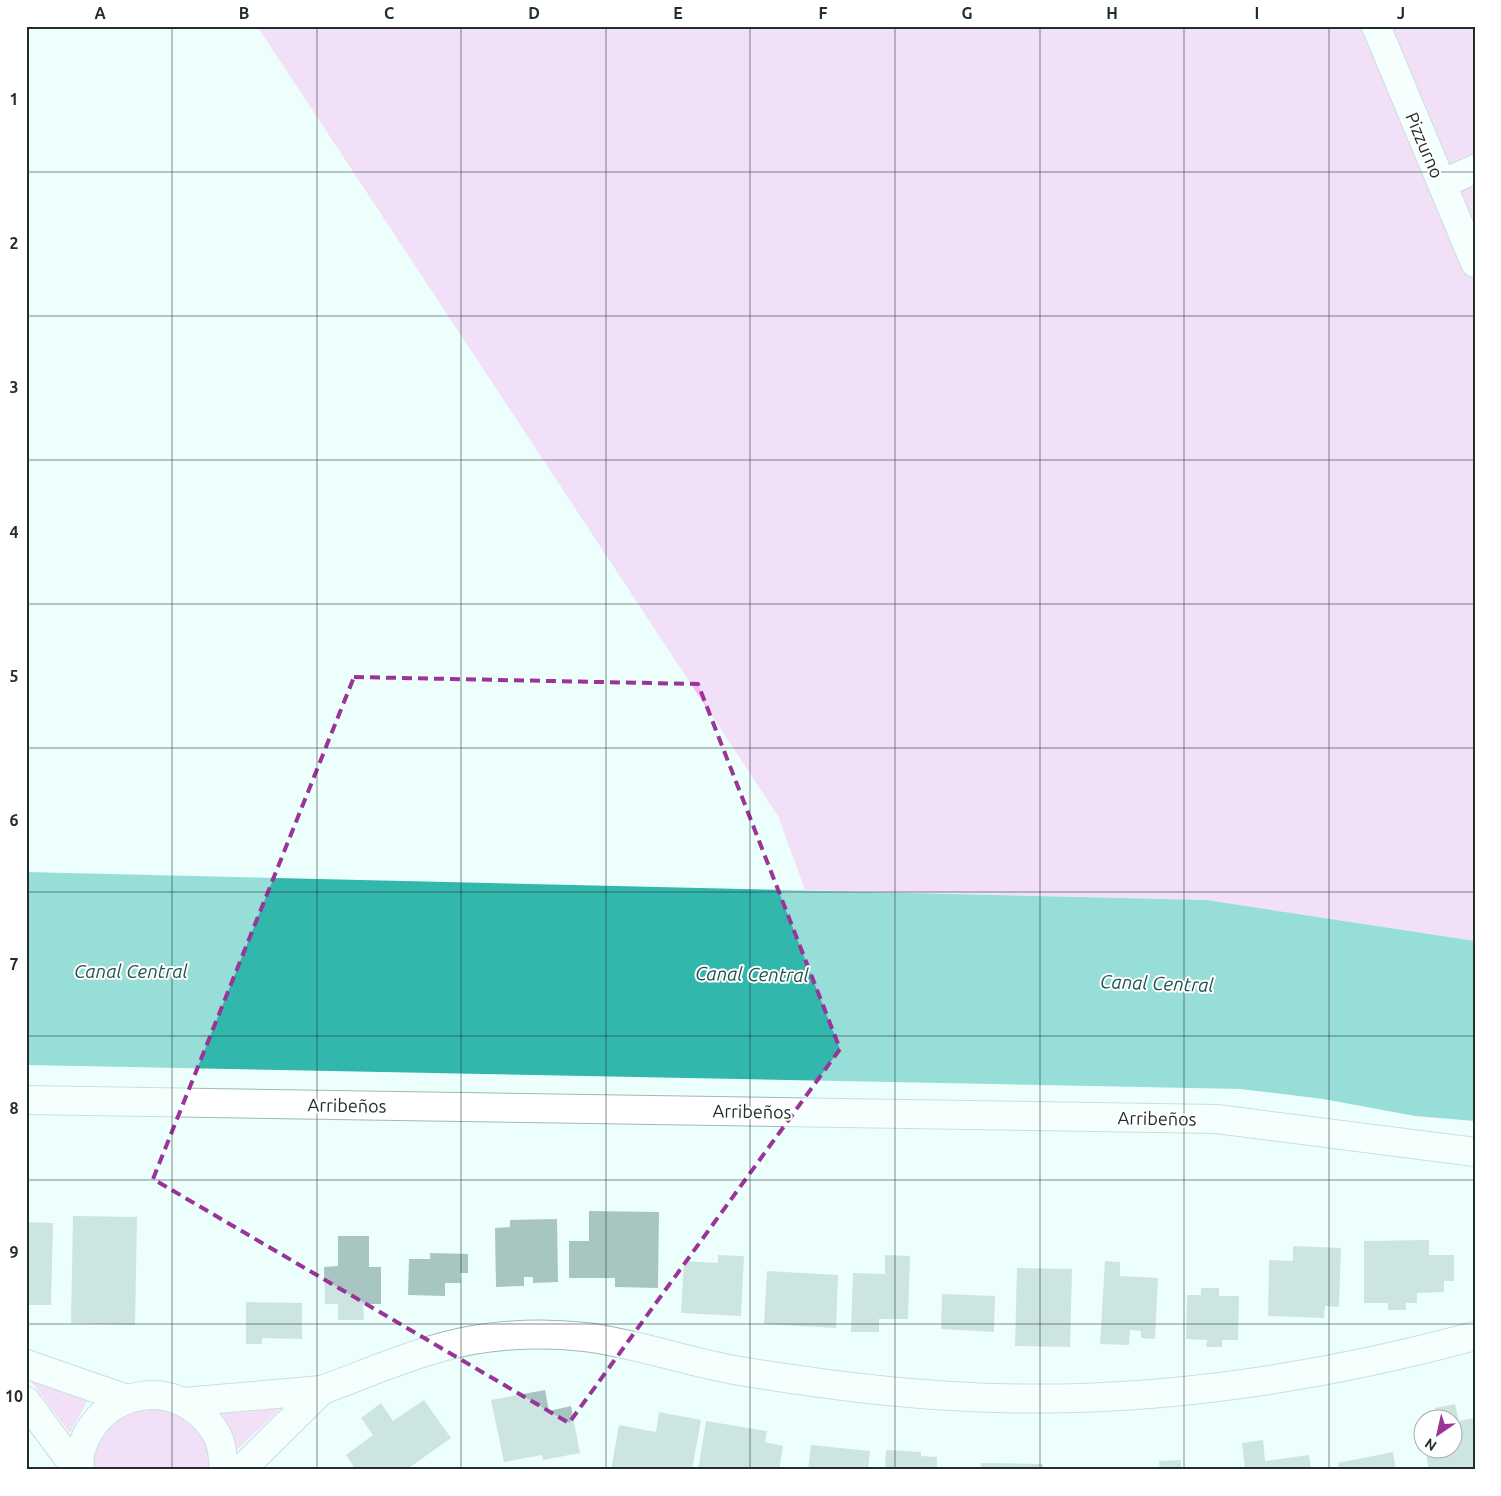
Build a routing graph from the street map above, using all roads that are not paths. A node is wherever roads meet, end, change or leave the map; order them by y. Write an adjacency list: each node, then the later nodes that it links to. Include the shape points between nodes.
1 (1376, 26): 3 (street, Pizzurno)
2 (1475, 169): 3 (street)
3 (1442, 184): 4 (street, Pizzurno)
4 (1475, 263)
5 (26, 1100): 6 (street, Arribeños, via 1216,1119)
6 (1475, 1152)
7 (1475, 1336): 9 (street, via 1330,1369 1238,1385 1145,1395 1041,1397 952,1396 836,1385 732,1369 585,1337 543,1335 473,1340)
8 (26, 1364): 10 (street)
9 (322, 1390): 12 (street); 15 (street)
10 (127, 1399): 12 (street, via 146,1394); 13 (street, via 106,1410 90,1428 81,1448)
11 (26, 1401): 13 (street)
12 (183, 1402): 14 (street, via 201,1414 215,1431 223,1451)
13 (78, 1470)
14 (224, 1470)
15 (240, 1470)

